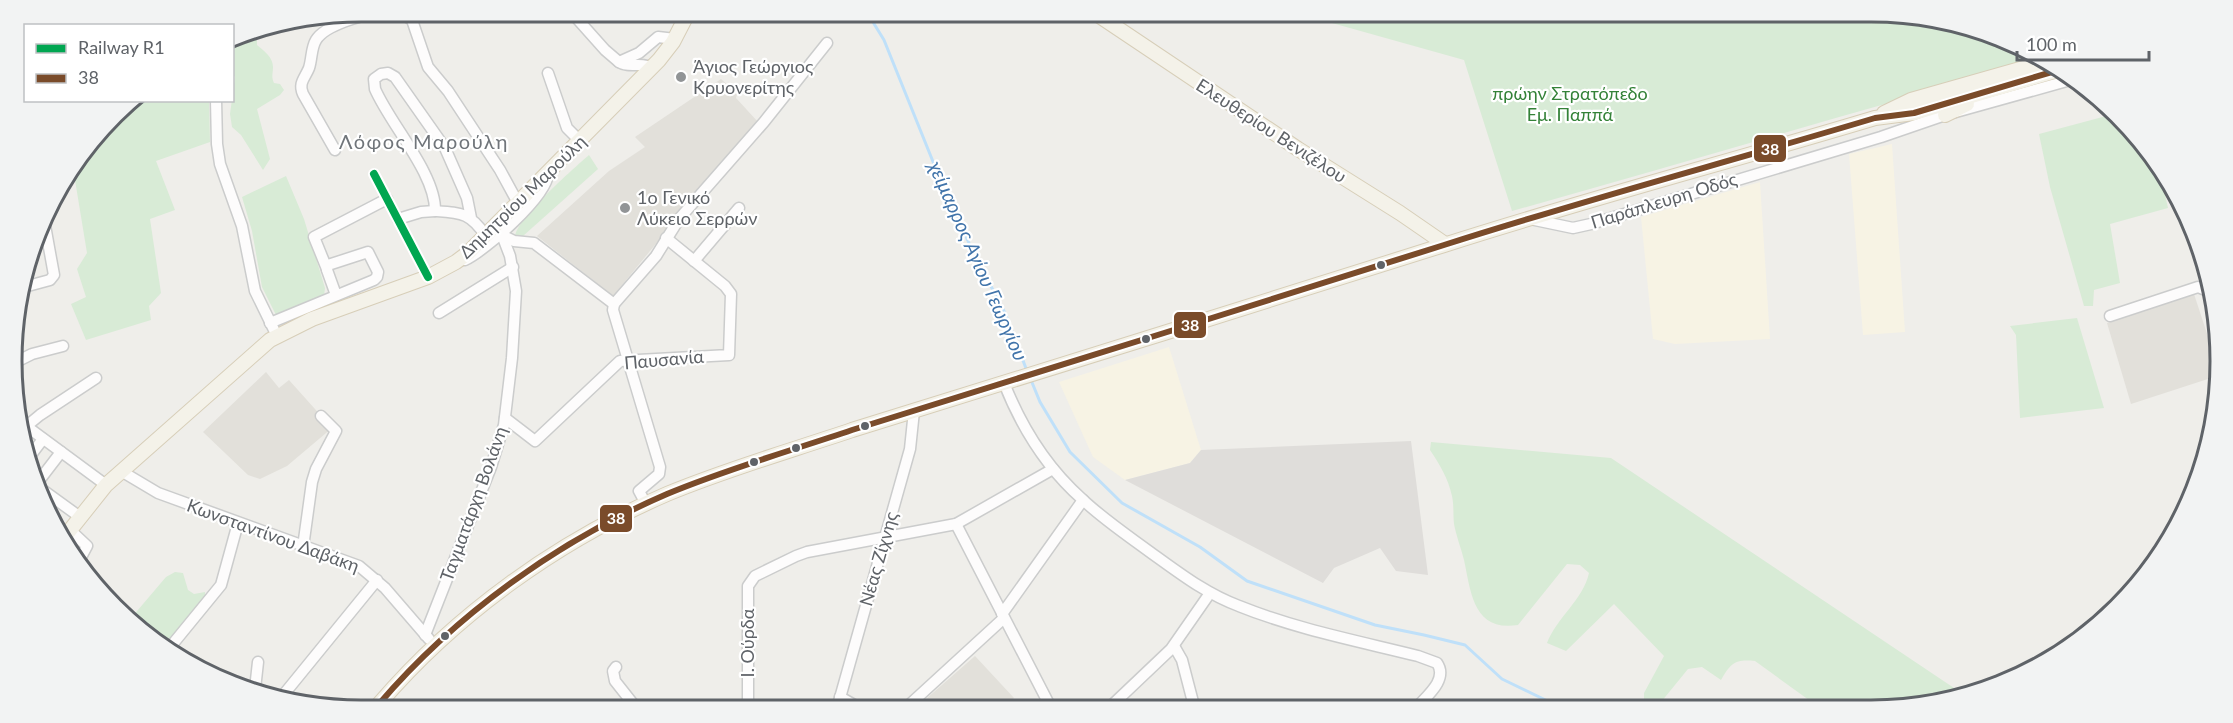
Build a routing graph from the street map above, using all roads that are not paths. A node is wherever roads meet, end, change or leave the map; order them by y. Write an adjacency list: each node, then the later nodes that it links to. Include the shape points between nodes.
1 (413, 22): 22 (street, via 428,67 459,108)
2 (580, 22): 8 (street)
3 (684, 22): 6 (main road, Δημητρίου Μαρούλη)
4 (1108, 22): 32 (main road, Ελευθερίου Βενιζέλου)
5 (345, 23): 19 (street, via 315,42 300,84)
6 (675, 39): 8 (street, via 659,36 639,53); 10 (main road, Δημητρίου Μαρούλη)
7 (827, 43): 31 (street)
8 (620, 62): 10 (street)
9 (2035, 65): 17 (main road, via 1911,100)
10 (652, 68): 18 (main road, Δημητρίου Μαρούλη)
11 (548, 73): 18 (street, via 567,128)
12 (2049, 73): 14 (main road)
13 (2064, 83): 16 (street, Παράπλευρη Οδός)
14 (2004, 86): 16 (main road); 17 (main road, via 1914,113)
15 (216, 102): 43 (street, via 220,164 242,226 255,291)
16 (1945, 115): 27 (street, Παράπλευρη Οδός, via 1582,226 1557,226)
17 (1875, 118): 27 (main road)
18 (580, 141): 20 (main road, Δημητρίου Μαρούλη)
19 (335, 150)
20 (548, 173): 22 (main road, Δημητρίου Μαρούλη); 29 (street, via 540,192)
21 (387, 199): 36 (street, via 314,237)
22 (518, 203): 30 (main road, Δημητρίου Μαρούλη)
23 (739, 208): 33 (street)
24 (435, 211): 25 (street); 25 (street, via 427,179 375,89 374,79 381,74 395,77 445,148 467,198); 26 (street)
25 (471, 218): 30 (street)
26 (398, 219)
27 (1530, 219): 32 (main road)
28 (47, 235): 37 (street, via 54,277)
29 (502, 235): 34 (street, via 471,258); 35 (street, Ταγματάρχη Βολάνη); 40 (street, via 534,243)
30 (486, 236): 34 (main road, Δημητρίου Μαρούλη)
31 (666, 238): 33 (street); 40 (street)
32 (1445, 244): 49 (main road)
33 (694, 261): 47 (street, Παυσανία, via 731,294 729,355)
34 (456, 262): 44 (main road, Δημητρίου Μαρούλη, via 428,277 312,319)
35 (513, 267): 41 (street); 52 (street, Ταγματάρχη Βολάνη, via 515,309)
36 (327, 269): 39 (street); 39 (street, via 329,264 366,251 378,272 372,281)
37 (31, 285)
38 (2202, 287): 42 (street)
39 (336, 295): 43 (street)
40 (614, 304): 47 (street)
41 (439, 313)
42 (2110, 316)
43 (270, 323): 44 (street)
44 (277, 336): 59 (main road, Δημητρίου Μαρούλη)
45 (63, 346): 46 (street)
46 (22, 359)
47 (629, 360): 52 (street, Παυσανία, via 615,365 536,441); 64 (street, via 660,467 659,474 639,491)
48 (96, 378): 53 (street)
49 (1010, 381): 50 (main road); 58 (street, via 1025,426)
50 (914, 411): 64 (main road, via 722,473); 69 (street, Νέας Ζίχνης, via 910,449)
51 (321, 416): 71 (street, via 336,431 312,483)
52 (505, 418): 76 (street, Ταγματάρχη Βολάνη, via 497,450)
53 (28, 423)
54 (30, 430): 55 (street)
55 (43, 439): 56 (street); 57 (street)
56 (34, 450)
57 (61, 452): 60 (street); 61 (street)
58 (1053, 469): 63 (street); 67 (street)
59 (121, 471): 61 (main road, Δημητρίου Μαρούλη); 66 (street, Κωνσταντίνου Δαβάκη, via 158,493)
60 (42, 476)
61 (106, 485): 65 (main road, Δημητρίου Μαρούλη)
62 (50, 495): 65 (street)
63 (1083, 500): 74 (street); 75 (street)
64 (645, 504): 78 (main road, via 544,561)
65 (80, 517): 68 (main road, Δημητρίου Μαρούλη)
66 (238, 523): 71 (street, Κωνσταντίνου Δαβάκη); 77 (street, via 221,585)
67 (956, 524): 69 (street); 75 (street)
68 (69, 532)
69 (886, 537): 86 (street, Ι. Ούρδα, via 807,552 751,581); 87 (street, Νέας Ζίχνης)
70 (72, 538): 72 (street, Δημητρίου Μαρούλη, via 87,546)
71 (303, 548): 73 (street, Κωνσταντίνου Δαβάκη, via 358,566)
72 (83, 554)
73 (377, 580): 76 (street, Κωνσταντίνου Δαβάκη); 83 (street)
74 (1210, 592): 79 (street); 92 (street, via 1245,609 1304,628 1434,661 1440,668 1439,679)
75 (1003, 616): 88 (street); 89 (street)
76 (425, 635): 78 (street, Κωνσταντίνου Δαβάκη)
77 (173, 643)
78 (435, 646): 84 (main road)
79 (1174, 646): 90 (street); 91 (street, via 1183,663)
80 (258, 662): 82 (street)
81 (616, 667): 85 (street, via 614,678)
82 (256, 684)
83 (286, 692)
84 (383, 700)
85 (630, 700)
86 (748, 700)
87 (839, 700)
88 (914, 700)
89 (1047, 700)
90 (1116, 700)
91 (1192, 700)
92 (1423, 700)

